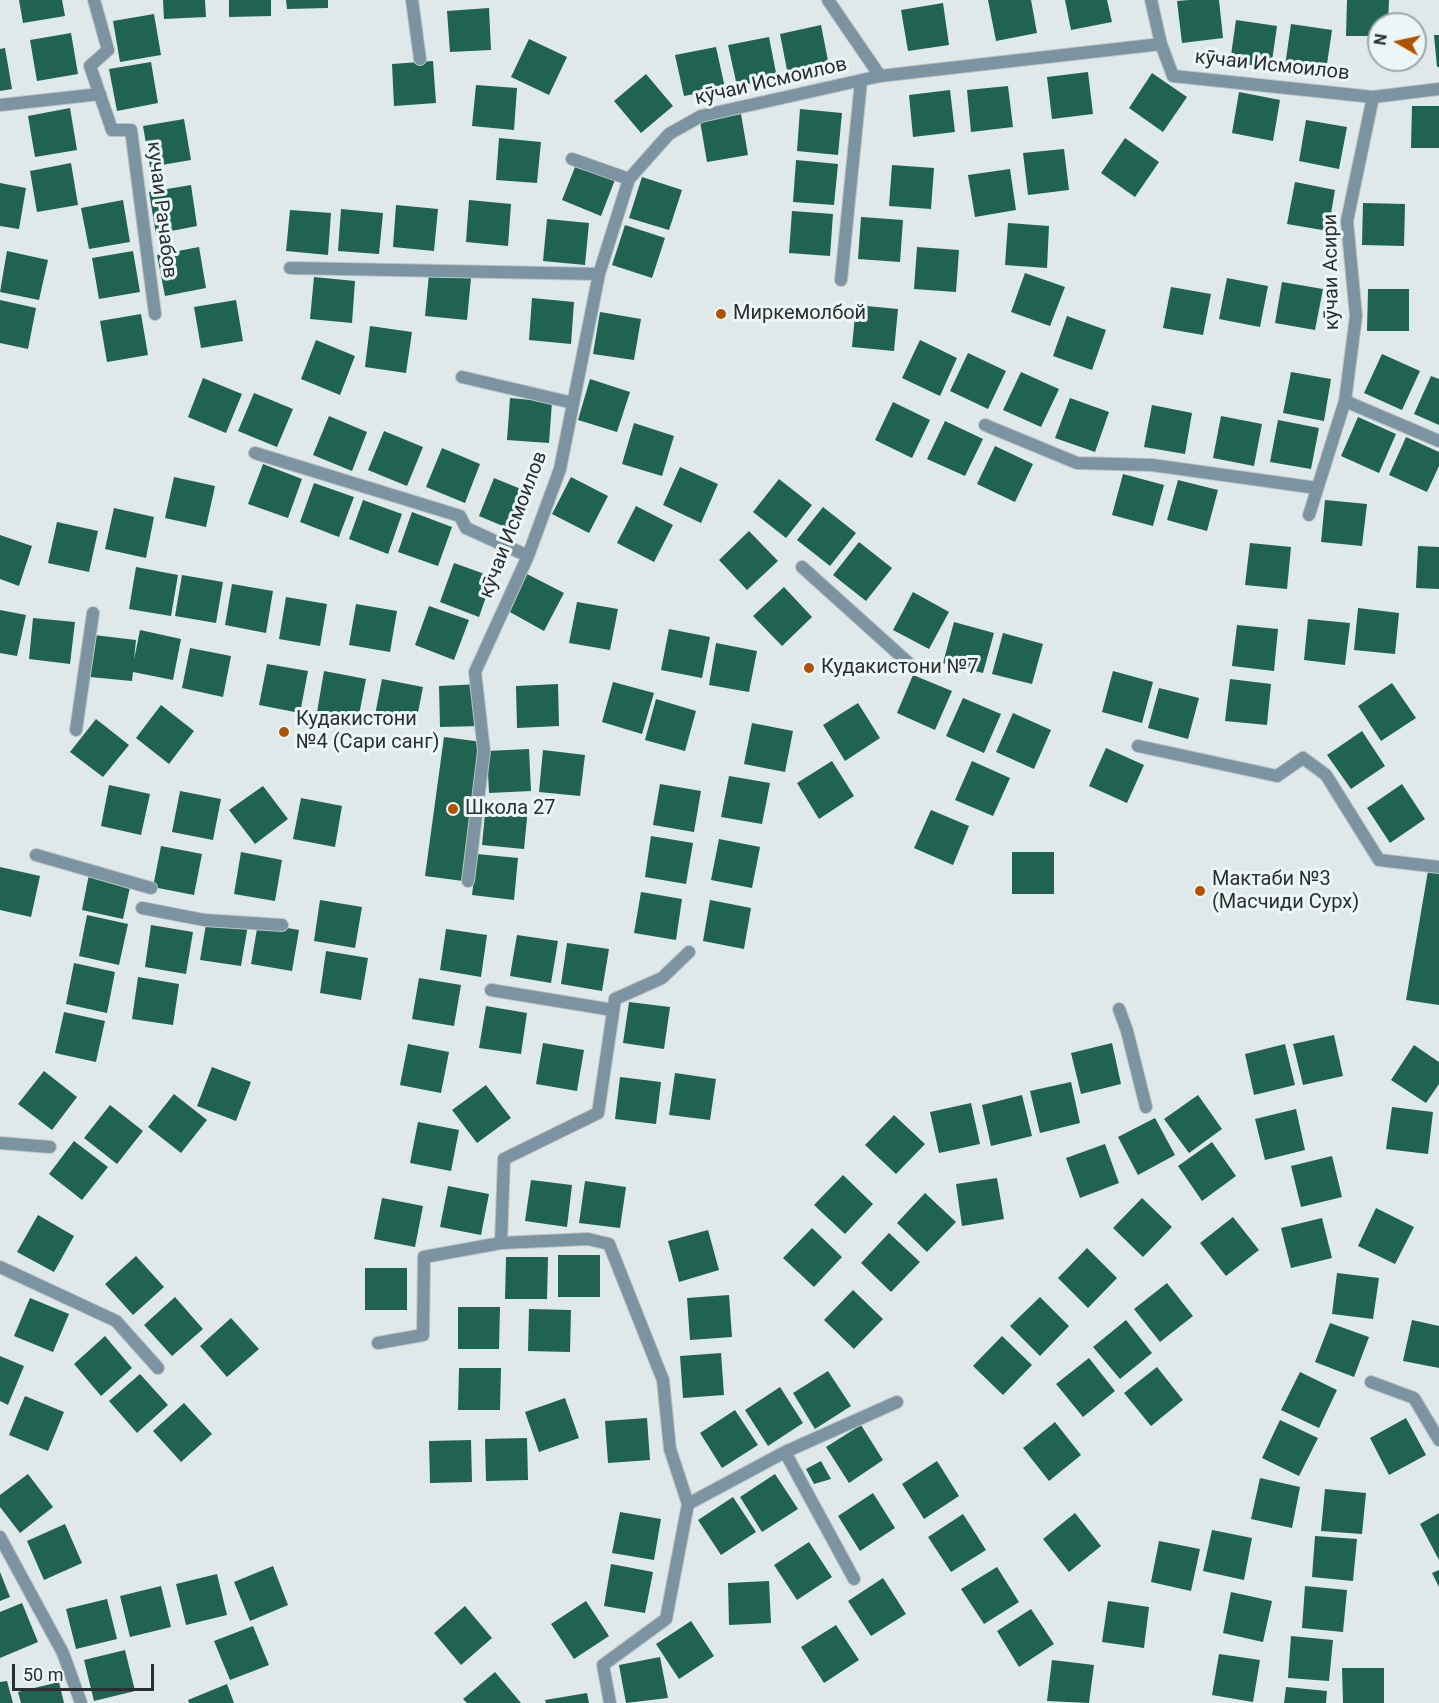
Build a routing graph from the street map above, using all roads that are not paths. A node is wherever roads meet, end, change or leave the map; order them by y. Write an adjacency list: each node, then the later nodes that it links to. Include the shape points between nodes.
1 (94, 0): 10 (street, кучаи Рачабов, via 108,50 90,66)
2 (412, 0): 6 (street)
3 (828, 0): 7 (street)
4 (1151, 0): 5 (street)
5 (1161, 44): 7 (street, кӯчаи Исмоилов); 11 (street, кӯчаи Исмоилов, via 1173,76)
6 (420, 59)
7 (880, 76): 8 (street, кӯчаи Исмоилов)
8 (861, 81): 14 (street, кӯчаи Исмоилов, via 700,116 669,134); 17 (street)
9 (1439, 89): 11 (street, кӯчаи Исмоилов)
10 (100, 94): 12 (street); 18 (street, кучаи Рачабов, via 112,130 131,130)
11 (1373, 97): 20 (street, кӯчаи Асири, via 1347,221 1356,316)
12 (0, 105)
13 (572, 159): 14 (street)
14 (629, 179): 16 (street, кӯчаи Исмоилов)
15 (290, 268): 16 (street)
16 (599, 274): 21 (street, кӯчаи Исмоилов)
17 (841, 280)
18 (155, 314)
19 (462, 377): 21 (street)
20 (1345, 401): 23 (street); 25 (street, кӯчаи Асири)
21 (573, 403): 27 (street, кӯчаи Исмоилов, via 560,469)
22 (985, 425): 25 (street, via 1077,463 1152,465)
23 (1439, 441)
24 (255, 453): 27 (street, via 460,516 466,528)
25 (1317, 488): 26 (street, кӯчаи Асири)
26 (1309, 515)
27 (528, 556): 35 (street, кӯчаи Исмоилов, via 475,672 484,751)
28 (802, 567): 30 (street)
29 (93, 613): 31 (street)
30 (913, 668)
31 (76, 730)
32 (1138, 746): 34 (street, via 1277,776 1303,758 1326,775 1379,860)
33 (36, 855): 36 (street)
34 (1439, 867)
35 (468, 881)
36 (151, 888)
37 (142, 908): 38 (street, via 204,920)
38 (282, 925)
39 (689, 952): 42 (street, via 662,978 615,999)
40 (491, 990): 42 (street)
41 (1119, 1009): 43 (street)
42 (613, 1010): 46 (street, via 598,1113 504,1159)
43 (1146, 1107)
44 (0, 1143): 45 (street)
45 (50, 1147)
46 (501, 1243): 48 (street, via 424,1257 423,1335); 54 (street, via 588,1239 609,1244 663,1380 670,1449)
47 (0, 1266): 49 (street, via 116,1321)
48 (378, 1344)
49 (158, 1368)
50 (1371, 1382): 52 (street, via 1414,1398)
51 (897, 1402): 53 (street)
52 (1439, 1440)
53 (785, 1452): 54 (street); 56 (street)
54 (687, 1504): 58 (street, via 666,1619 603,1665)
55 (0, 1536): 57 (street, via 63,1653)
56 (854, 1579)
57 (81, 1703)
58 (610, 1703)

